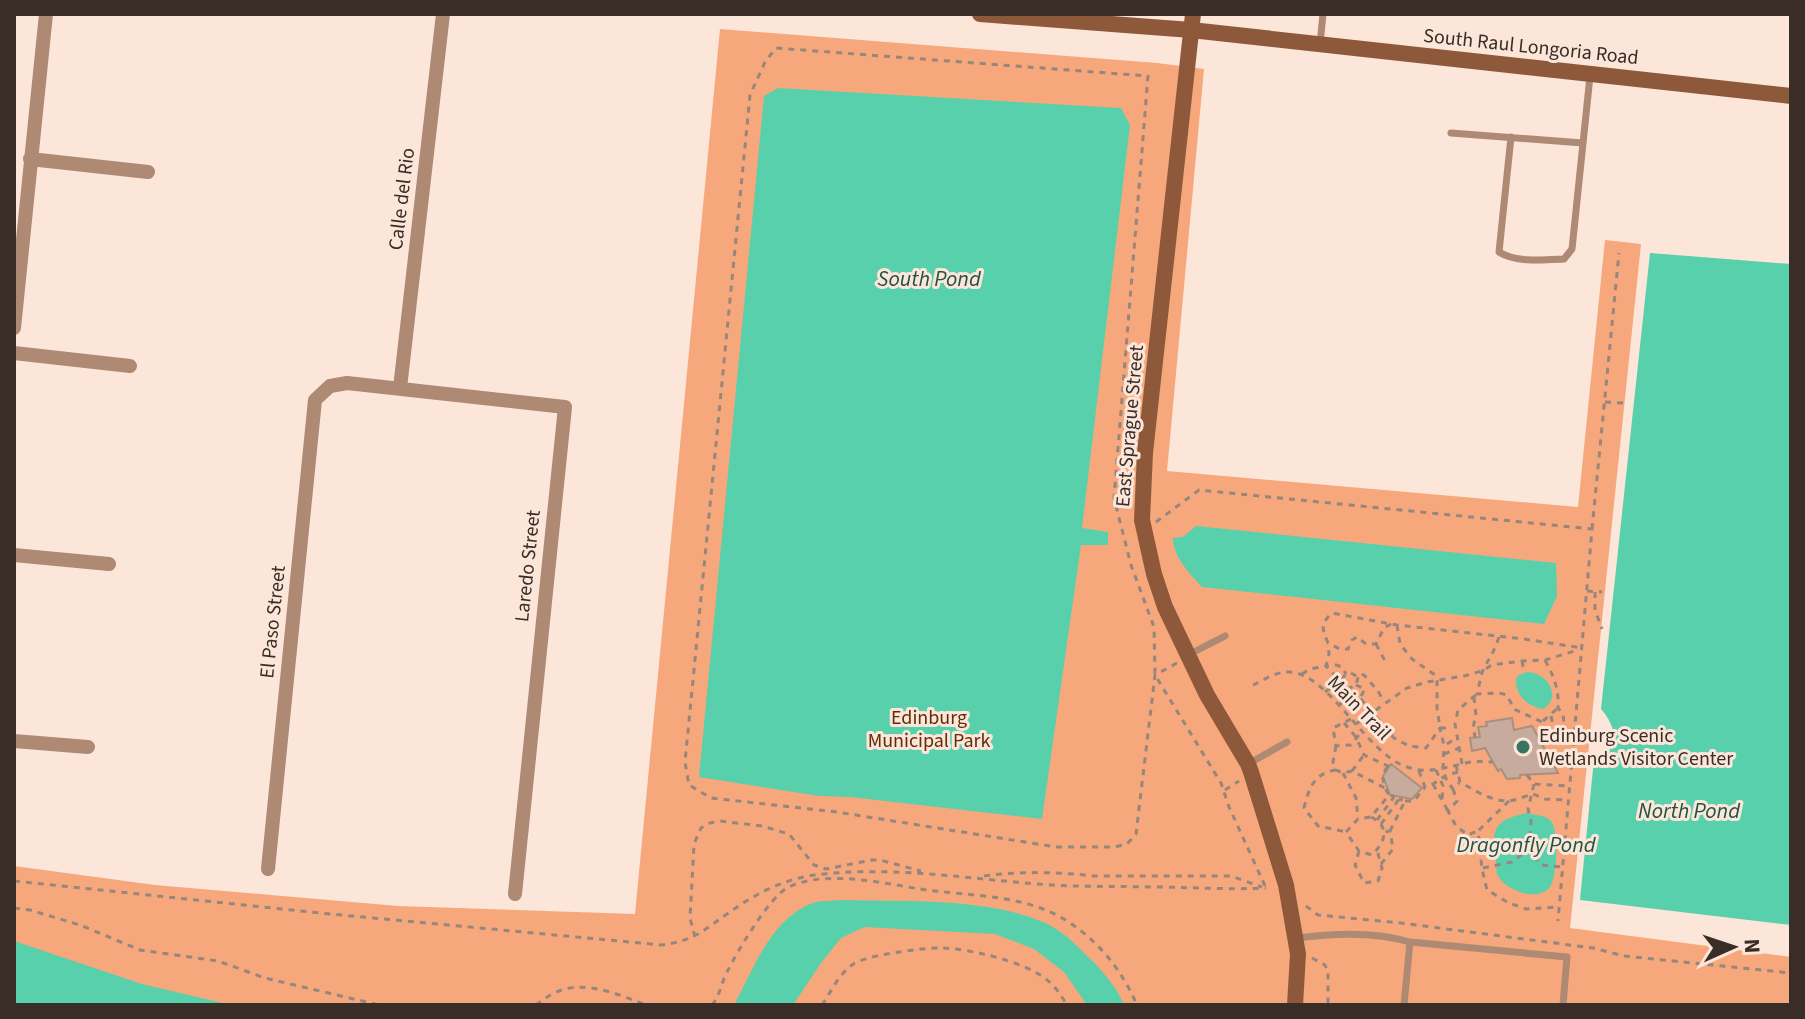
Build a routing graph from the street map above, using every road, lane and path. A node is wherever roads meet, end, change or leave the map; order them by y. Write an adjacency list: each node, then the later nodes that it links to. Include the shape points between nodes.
1 (46, 14): 12 (street)
2 (443, 14): 18 (street, Calle del Rio)
3 (980, 14): 5 (street, South Raul Longoria Road)
4 (1323, 14): 6 (lane)
5 (1192, 22): 6 (street, South Raul Longoria Road); 36 (street, East Sprague Street, via 1142,520)
6 (1320, 44): 7 (street, South Raul Longoria Road)
7 (1590, 74): 8 (street, South Raul Longoria Road); 11 (lane)
8 (1791, 96)
9 (1451, 133): 10 (lane)
10 (1511, 137): 11 (lane); 11 (lane, via 1499,252 1506,257 1564,259 1572,249)
11 (1583, 143)
12 (30, 159): 13 (street); 15 (street)
13 (148, 172)
14 (1619, 253): 19 (path)
15 (14, 328)
16 (14, 353): 17 (street)
17 (130, 366)
18 (400, 388): 131 (street, El Paso Street, via 347,383 330,386 315,400); 137 (street, Laredo Street, via 565,407)
19 (1605, 402): 20 (path); 22 (path)
20 (1623, 403)
21 (1156, 522): 22 (path, via 1199,490)
22 (1592, 529): 25 (path)
23 (14, 555): 24 (street)
24 (109, 564)
25 (1587, 591): 26 (path); 35 (path)
26 (1595, 592): 27 (path); 30 (path)
27 (1602, 592)
28 (1391, 624): 29 (path); 33 (path, via 1332,613 1322,629); 34 (path)
29 (1397, 625): 32 (path); 48 (path, via 1400,644)
30 (1602, 629)
31 (1225, 636): 36 (lane)
32 (1499, 637): 35 (path); 41 (path)
33 (1328, 643): 34 (path, via 1348,649 1357,637); 40 (path)
34 (1376, 644): 38 (path)
35 (1582, 648): 37 (path); 71 (path)
36 (1183, 659): 45 (path); 89 (street, East Sprague Street)
37 (1545, 660): 39 (path); 60 (path, via 1555,678)
38 (1385, 661)
39 (1522, 661): 41 (path); 42 (path)
40 (1326, 666): 43 (path); 44 (path, via 1342,667); 47 (path)
41 (1482, 671): 48 (path); 55 (path)
42 (1526, 671)
43 (1302, 674): 50 (path, Main Trail, via 1281,673); 54 (path, Main Trail)
44 (1346, 674): 46 (path); 47 (path)
45 (1155, 675): 45 (path, via 1136,834 1115,847 1056,847 711,798 689,785 685,762 750,95 776,48 1148,76 1114,498 1154,627); 111 (path)
46 (1358, 677): 49 (path, via 1364,675); 51 (path)
47 (1340, 681): 52 (path); 54 (path)
48 (1437, 681): 58 (path, via 1407,688); 68 (path)
49 (1371, 682): 53 (path); 58 (path)
50 (1253, 685)
51 (1356, 685): 52 (path); 53 (path)
52 (1347, 689): 56 (path)
53 (1365, 689): 57 (path)
54 (1325, 692): 59 (path, Main Trail)
55 (1475, 695): 64 (path, via 1507,695 1514,709); 67 (path, via 1456,708); 75 (path)
56 (1349, 697): 57 (path); 59 (path)
57 (1360, 698): 61 (path)
58 (1384, 704): 61 (path)
59 (1338, 706): 63 (path, Main Trail)
60 (1558, 708): 62 (path); 70 (path)
61 (1373, 711): 66 (path); 68 (path, via 1394,738 1409,746 1426,748)
62 (1551, 716): 64 (path); 70 (path)
63 (1351, 719): 65 (path); 66 (path, Main Trail)
64 (1542, 722): 72 (path)
65 (1344, 723): 74 (path); 81 (path, via 1333,728)
66 (1356, 724): 69 (path, Main Trail)
67 (1453, 726): 68 (path); 76 (path); 77 (path)
68 (1440, 728): 76 (path)
69 (1362, 731): 74 (path); 87 (path, Main Trail)
70 (1565, 735): 71 (path); 72 (path)
71 (1574, 735): 73 (path); 107 (path)
72 (1548, 736): 78 (path)
73 (1599, 736)
74 (1356, 737): 81 (path, via 1351,745); 86 (path)
75 (1475, 737)
76 (1442, 738): 82 (path)
77 (1456, 738): 82 (path); 84 (path)
78 (1539, 739)
79 (14, 741): 83 (street)
80 (1287, 742): 89 (lane)
81 (1336, 746): 94 (path)
82 (1444, 746): 85 (path)
83 (88, 747)
84 (1459, 748): 85 (path); 90 (path)
85 (1444, 754): 93 (path)
86 (1364, 755): 92 (path); 97 (path)
87 (1392, 761): 92 (path); 95 (path, Main Trail)
88 (1493, 762): 90 (path, Main Trail)
89 (1248, 764): 143 (street, East Sprague Street, via 1286,885)
90 (1462, 764): 91 (path, Main Trail)
91 (1456, 765): 93 (path, Main Trail); 98 (path)
92 (1388, 766): 109 (path, via 1382,775)
93 (1443, 769): 96 (path, Main Trail)
94 (1336, 770): 99 (path); 124 (path, via 1324,772 1309,789 1304,808 1318,826)
95 (1418, 770): 96 (path, Main Trail); 108 (path)
96 (1436, 770): 102 (path)
97 (1352, 771): 99 (path); 109 (path)
98 (1458, 772): 101 (path); 104 (path)
99 (1343, 773): 120 (path, via 1356,798)
100 (1527, 775): 106 (path)
101 (1445, 776): 102 (path); 110 (path)
102 (1440, 780): 105 (path); 117 (path)
103 (1239, 781): 111 (path)
104 (1460, 782): 110 (path); 116 (path)
105 (1433, 784): 108 (path); 117 (path)
106 (1534, 784): 107 (path); 112 (path)
107 (1569, 786): 114 (path)
108 (1425, 787): 115 (path, via 1414,801)
109 (1385, 788): 113 (path)
110 (1453, 789): 118 (path, via 1457,801)
111 (1224, 791): 136 (path)
112 (1533, 794): 114 (path); 116 (path); 126 (path)
113 (1394, 797): 115 (path); 119 (path); 121 (path)
114 (1568, 800): 130 (path)
115 (1405, 801): 122 (path)
116 (1509, 801): 123 (path)
117 (1442, 802): 118 (path)
118 (1448, 811): 123 (path, via 1468,835)
119 (1371, 817): 120 (path); 121 (path)
120 (1358, 819): 124 (path)
121 (1379, 822): 125 (path)
122 (1390, 831): 125 (path); 129 (path, via 1393,849)
123 (1478, 831): 132 (path)
124 (1346, 832): 128 (path)
125 (1384, 832): 127 (path)
126 (1529, 849): 130 (path, via 1541,865); 132 (path, via 1512,862)
127 (1377, 850): 128 (path, via 1372,855); 129 (path)
128 (1359, 851): 129 (path, via 1355,865 1364,883 1378,881)
129 (1381, 864)
130 (1562, 867): 139 (path)
131 (268, 869)
132 (1482, 869): 139 (path, via 1487,890 1509,903 1526,909)
133 (929, 873): 134 (path); 142 (path, via 813,875 778,884); 142 (path, via 880,860 826,869 814,865 789,834 720,821 701,828 694,844 690,918)
134 (980, 877): 136 (path, via 1053,885); 136 (path, via 1013,872 1231,876)
135 (14, 881): 142 (path, via 636,943 662,945)
136 (1266, 888)
137 (515, 894)
138 (1301, 904): 146 (path, via 1318,915)
139 (1559, 907): 141 (path)
140 (14, 908): 147 (path, via 80,925 140,950 218,961 265,978)
141 (1558, 921)
142 (695, 937)
143 (1296, 938): 144 (lane, via 1364,934); 154 (street, East Sprague Street)
144 (1410, 942): 156 (lane); 157 (lane, via 1567,957)
145 (1312, 958): 155 (path, via 1328,972)
146 (1791, 973)
147 (379, 1005)
148 (536, 1005): 149 (path, via 554,992 593,988)
149 (646, 1005)
150 (712, 1005): 153 (path, via 726,973 781,893 820,880 853,879 1003,897 1042,908 1099,946)
151 (822, 1005): 152 (path, via 854,963 912,949 944,948 1025,967 1054,985)
152 (1067, 1005)
153 (1137, 1005)
154 (1295, 1005)
155 (1328, 1005)
156 (1404, 1005)
157 (1563, 1005)

